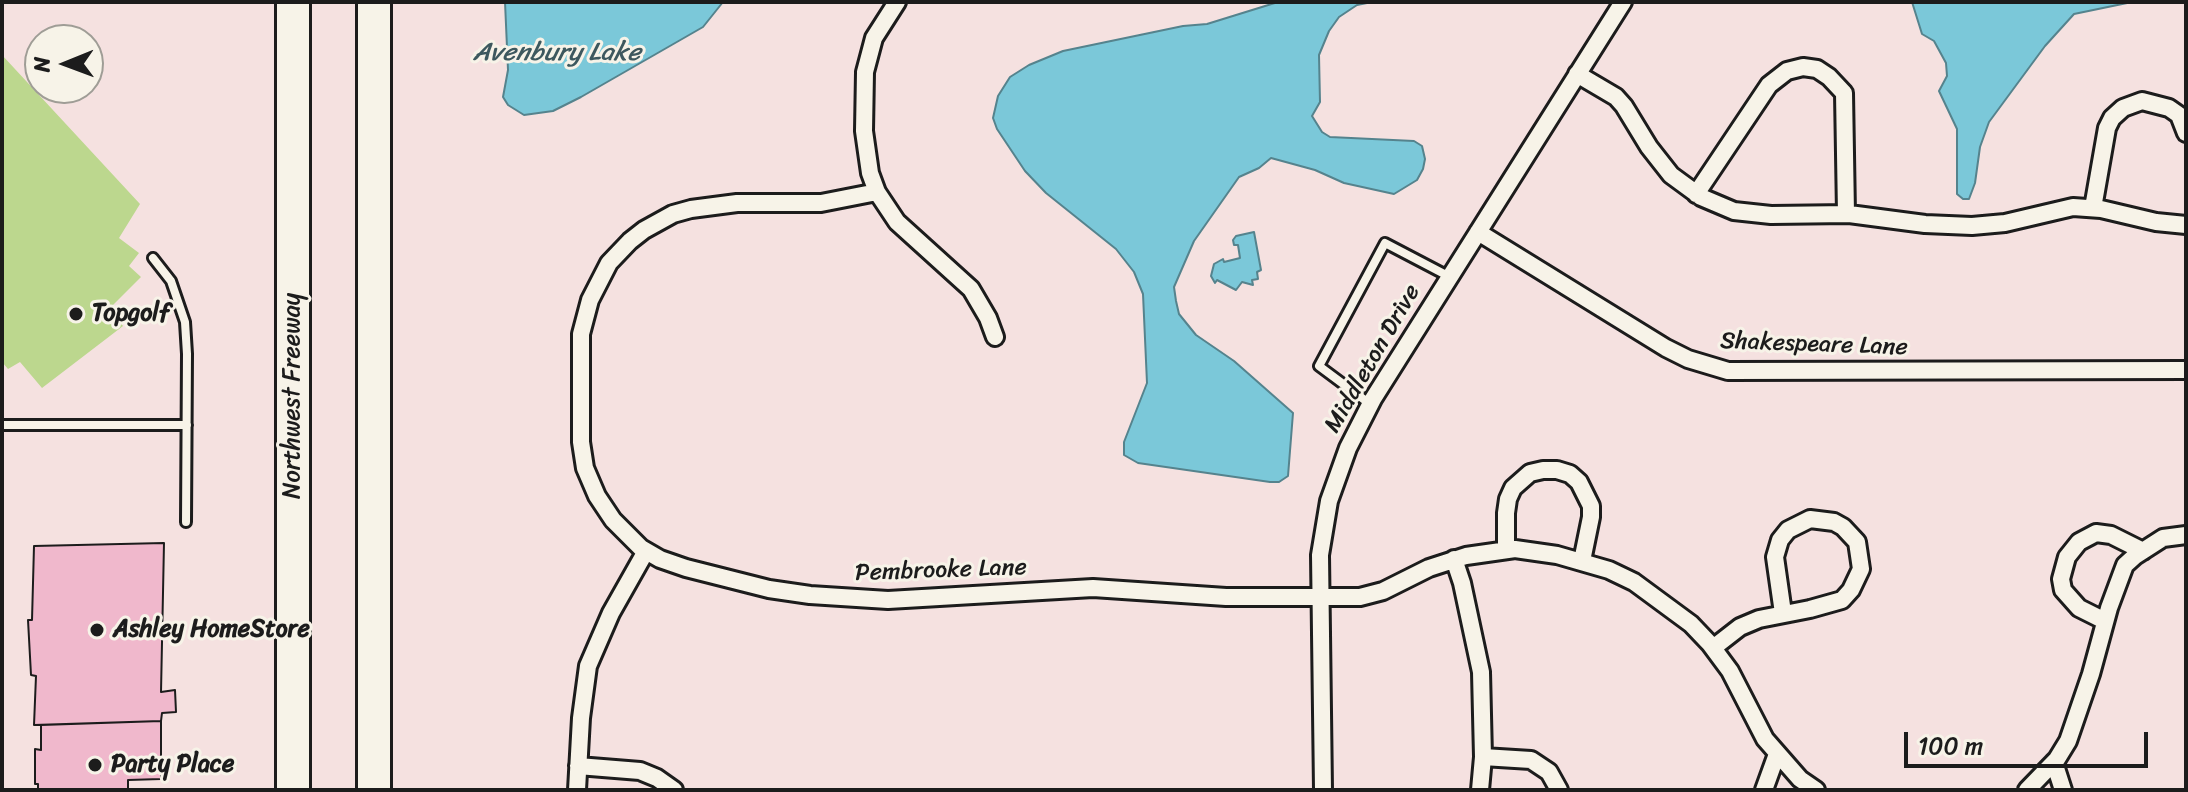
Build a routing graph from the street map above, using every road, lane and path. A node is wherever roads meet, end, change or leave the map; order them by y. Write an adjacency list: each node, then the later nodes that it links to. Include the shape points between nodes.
1 (293, 2): 35 (highway, Northwest Freeway)
2 (374, 2): 36 (highway)
3 (897, 2): 7 (street, via 874,38 865,72 864,131)
4 (1623, 2): 5 (street, Middleton Drive)
5 (1577, 74): 8 (street, via 1616,97 1664,168); 12 (street, Middleton Drive)
6 (2186, 133): 9 (street, via 2179,115 2169,108 2142,101 2123,108 2107,128)
7 (877, 192): 15 (street, via 904,230 971,289); 23 (street, Pembrooke Lane, via 832,202 691,209 644,230 609,263 590,300 581,334 581,442 597,496 613,520)
8 (1696, 194): 10 (street, via 1752,214); 10 (street, via 1769,85 1803,67 1817,69 1844,93)
9 (2093, 208): 10 (street, via 2073,207 1992,225 1925,224); 11 (street)
10 (1846, 214)
11 (2186, 225)
12 (1478, 232): 14 (street, Middleton Drive); 16 (street, Shakespeare Lane, via 1666,348 1728,371)
13 (153, 258): 19 (lane, via 171,281 185,322)
14 (1450, 277): 17 (street, Middleton Drive); 17 (lane, via 1385,243 1319,366)
15 (995, 337)
16 (2186, 370)
17 (1370, 404): 27 (street, Middleton Drive, via 1329,501)
18 (2, 425): 19 (lane)
19 (187, 425): 20 (lane)
20 (186, 522)
21 (2186, 535): 24 (street, via 2163,538)
22 (1506, 549): 25 (street, Pembrooke Lane); 26 (street); 26 (street, via 1506,513 1513,488 1530,473 1557,470 1579,482 1591,506)
23 (646, 551): 27 (street, Pembrooke Lane, via 724,579 853,599 1093,588); 34 (street, via 588,666)
24 (2143, 551): 29 (street, via 2125,565); 29 (street, via 2096,533 2067,557 2063,590 2079,608)
25 (1454, 559): 27 (street, Pembrooke Lane, via 1370,595); 32 (street, via 1481,672)
26 (1582, 561): 30 (street, via 1634,582 1691,624)
27 (1319, 597): 39 (street, Middleton Drive)
28 (1783, 613): 28 (street, via 1842,600 1851,590 1861,569 1860,556 1857,542 1843,527 1810,519 1780,540 1775,557); 30 (street, via 1740,627)
29 (2105, 621): 33 (street, via 2078,714)
30 (1713, 648): 31 (street)
31 (1777, 754): 42 (street); 43 (street)
32 (1483, 757): 40 (street); 41 (street, via 1531,760 1549,772)
33 (2054, 762): 44 (street); 45 (street)
34 (578, 766): 37 (street); 38 (street, via 640,771)
35 (293, 790)
36 (374, 790)
37 (577, 790)
38 (674, 790)
39 (1323, 790)
40 (1480, 790)
41 (1559, 790)
42 (1764, 790)
43 (1816, 790)
44 (2027, 790)
45 (2063, 790)

